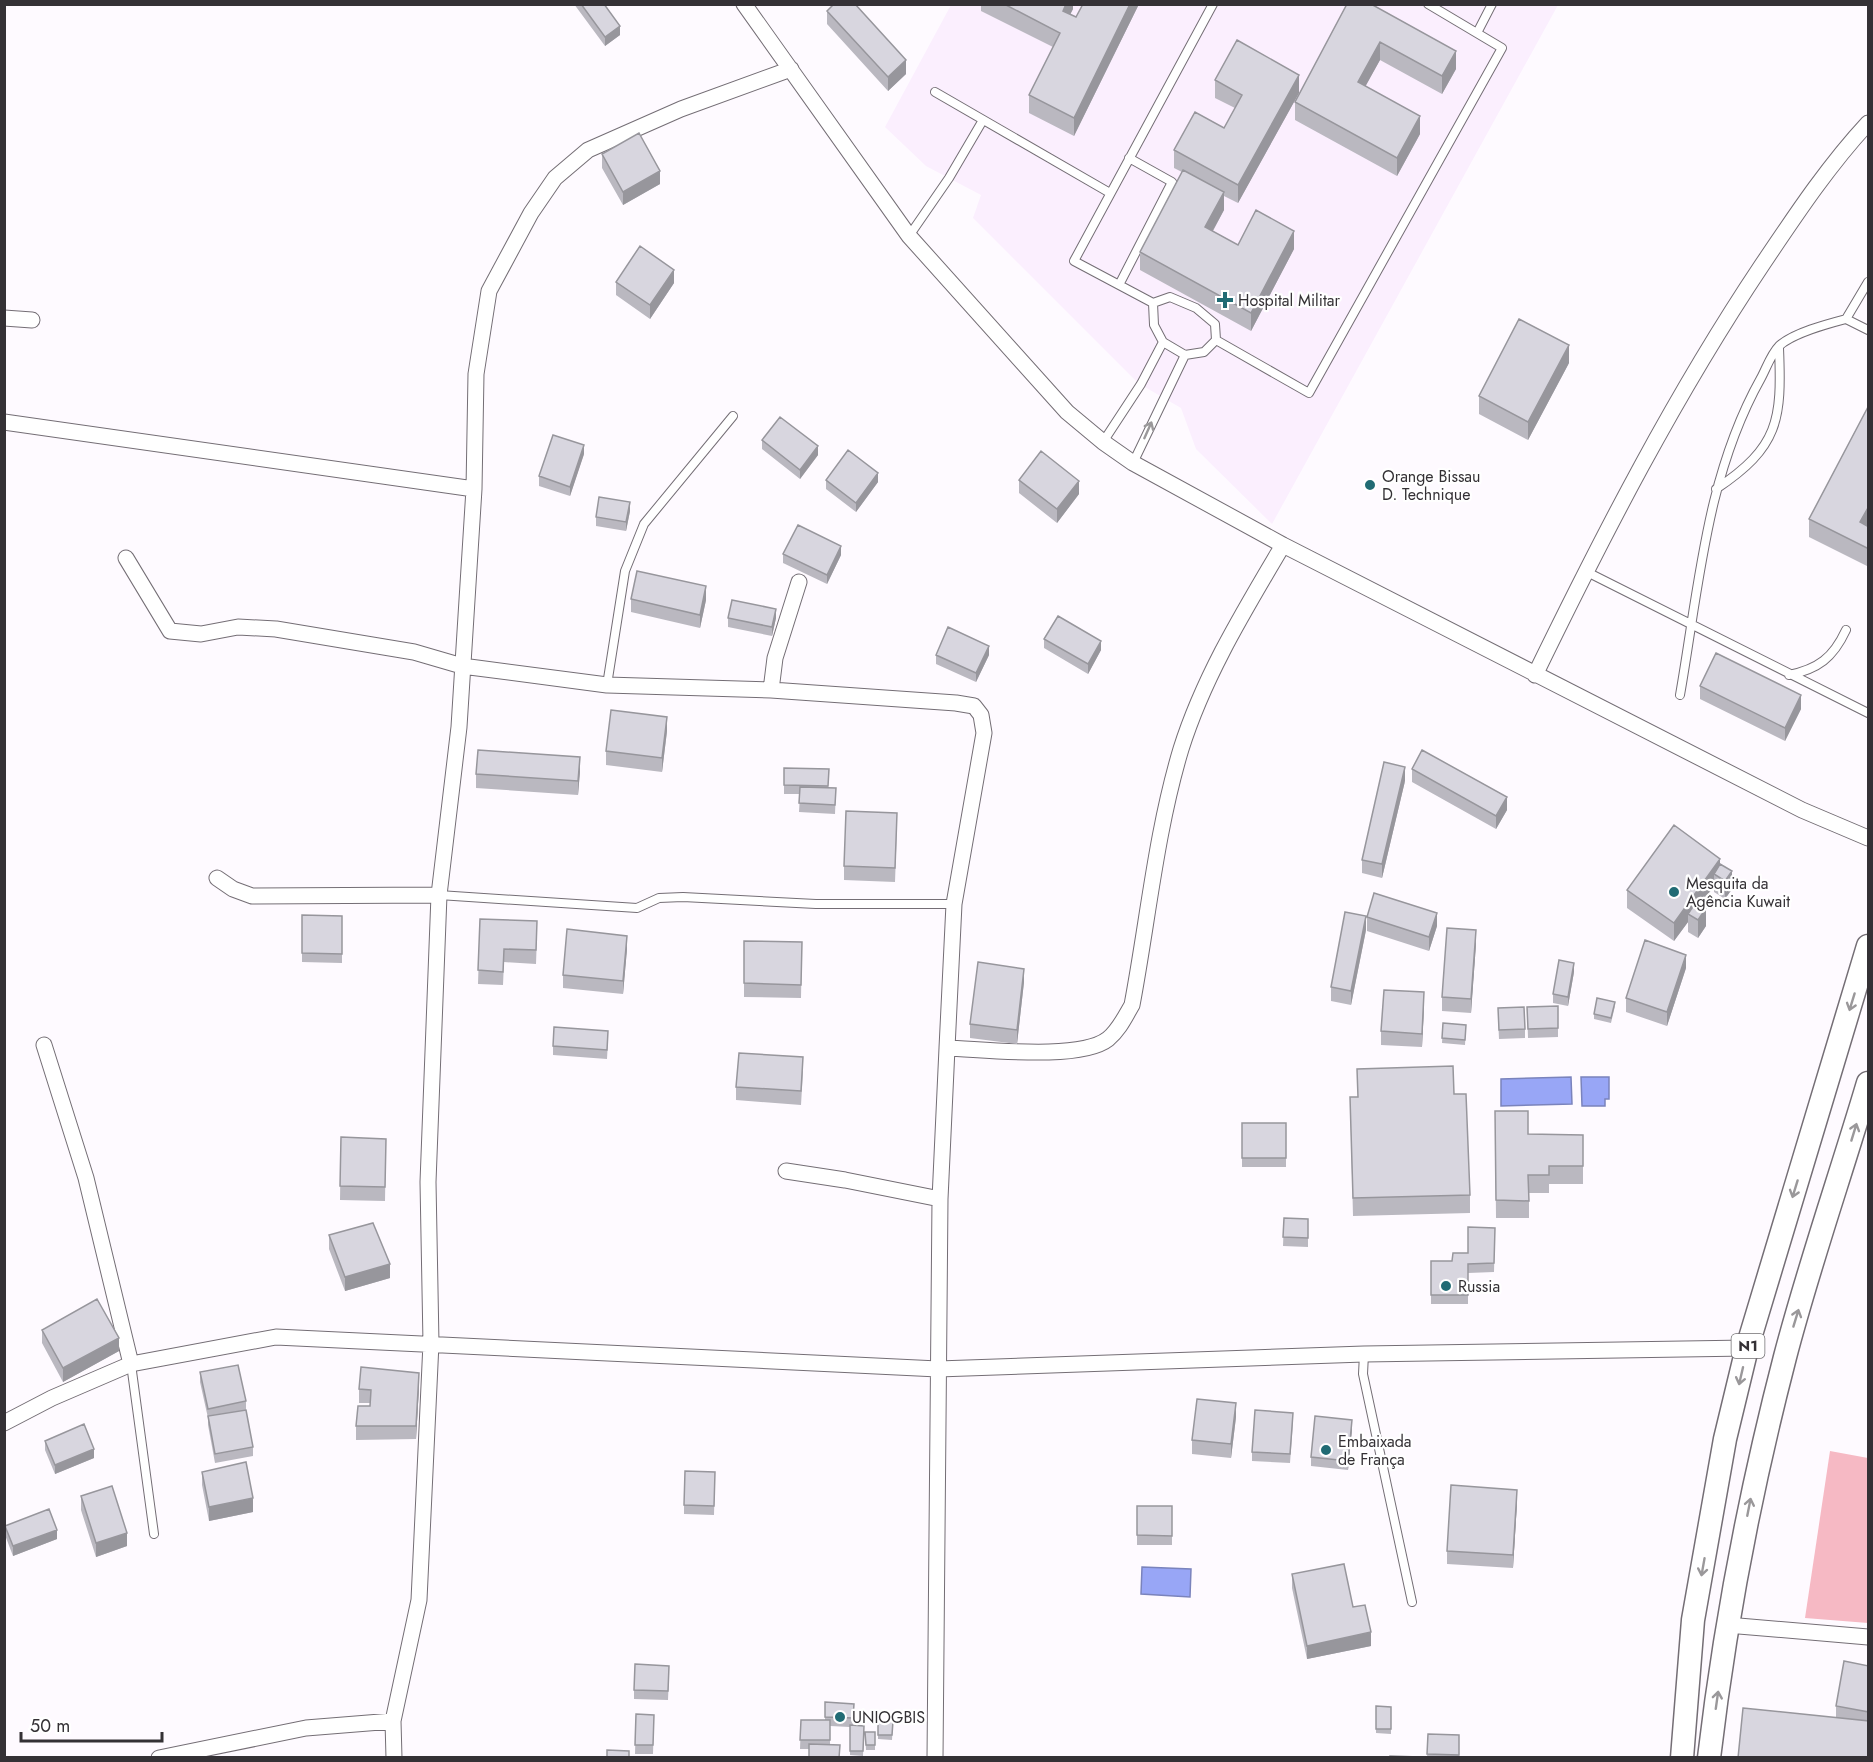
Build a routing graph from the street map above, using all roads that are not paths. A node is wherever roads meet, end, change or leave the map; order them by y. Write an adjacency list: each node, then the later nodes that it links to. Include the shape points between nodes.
1 (744, 4): 6 (street)
2 (1213, 4): 10 (lane)
3 (1428, 4): 5 (lane)
4 (1492, 4): 5 (lane)
5 (1477, 33): 20 (lane, via 1502,48 1309,393)
6 (791, 69): 12 (street); 28 (street, via 632,129 588,150 555,178 531,213 489,291 476,374)
7 (935, 92): 8 (lane)
8 (983, 120): 11 (lane); 12 (lane)
9 (1869, 123): 32 (street, via 1794,219 1706,352)
10 (1129, 158): 11 (lane); 14 (lane, via 1172,183)
11 (1110, 194): 14 (lane, via 1074,261)
12 (909, 236): 26 (street, via 1067,412)
13 (1869, 282): 17 (lane)
14 (1119, 285): 15 (lane)
15 (1153, 303): 20 (lane, via 1170,297 1196,308 1215,324); 21 (lane, via 1154,325)
16 (4, 318): 18 (street)
17 (1846, 319): 19 (lane); 22 (lane, via 1815,328)
18 (32, 320)
19 (1869, 330)
20 (1216, 340): 23 (lane, via 1203,352)
21 (1163, 342): 23 (lane); 26 (lane)
22 (1779, 347): 29 (lane, via 1740,418); 29 (lane, via 1778,409 1773,433 1742,471)
23 (1185, 355): 27 (lane, one-way to 23)
24 (733, 416): 39 (lane, via 644,524 625,571)
25 (4, 422): 28 (street)
26 (1103, 442): 27 (street)
27 (1133, 463): 30 (street)
28 (474, 489): 36 (street)
29 (1716, 489): 34 (lane)
30 (1283, 545): 37 (street); 49 (street, via 1204,689 1181,749 1168,800 1132,1005 1121,1025 1107,1040 1084,1049 1061,1052)
31 (126, 558): 36 (street, via 170,631 201,634 237,627 276,629 414,652)
32 (1585, 571): 34 (lane); 37 (street)
33 (799, 582): 40 (street, via 775,658)
34 (1691, 625): 38 (lane); 41 (lane)
35 (1846, 630): 38 (lane, via 1827,661 1810,671)
36 (462, 666): 39 (street); 45 (street, via 459,727)
37 (1535, 675): 43 (street, via 1791,804)
38 (1789, 675): 42 (lane)
39 (607, 685): 40 (street)
40 (771, 690): 46 (street, via 974,706 981,715 984,733)
41 (1680, 695)
42 (1869, 713)
43 (1869, 838)
44 (217, 878): 45 (street, via 252,896)
45 (439, 896): 46 (lane, via 638,908 659,898 683,897 816,904); 53 (street, via 429,1182)
46 (954, 904): 49 (street)
47 (1869, 946): 54 (main road, N1, one-way to 54)
48 (44, 1045): 56 (street, via 86,1178)
49 (947, 1048): 52 (street)
50 (1869, 1083): 61 (main road, N1, one-way to 50, via 1751,1498 1785,1354)
51 (786, 1171): 52 (street)
52 (940, 1199): 57 (street)
53 (431, 1343): 56 (street, via 276,1337); 57 (street); 63 (street, via 419,1600)
54 (1747, 1348): 55 (street); 67 (main road, N1, one-way to 67, via 1725,1439 1693,1620)
55 (1364, 1354): 57 (street); 60 (lane, via 1363,1374)
56 (131, 1364): 58 (street); 59 (lane)
57 (938, 1369): 66 (street)
58 (4, 1423)
59 (154, 1534)
60 (1412, 1602)
61 (1727, 1625): 62 (street); 68 (main road, N1, one-way to 61)
62 (1869, 1637)
63 (393, 1721): 64 (street, via 306,1728); 65 (street)
64 (159, 1758)
65 (394, 1758)
66 (934, 1758)
67 (1682, 1758)
68 (1709, 1758)

